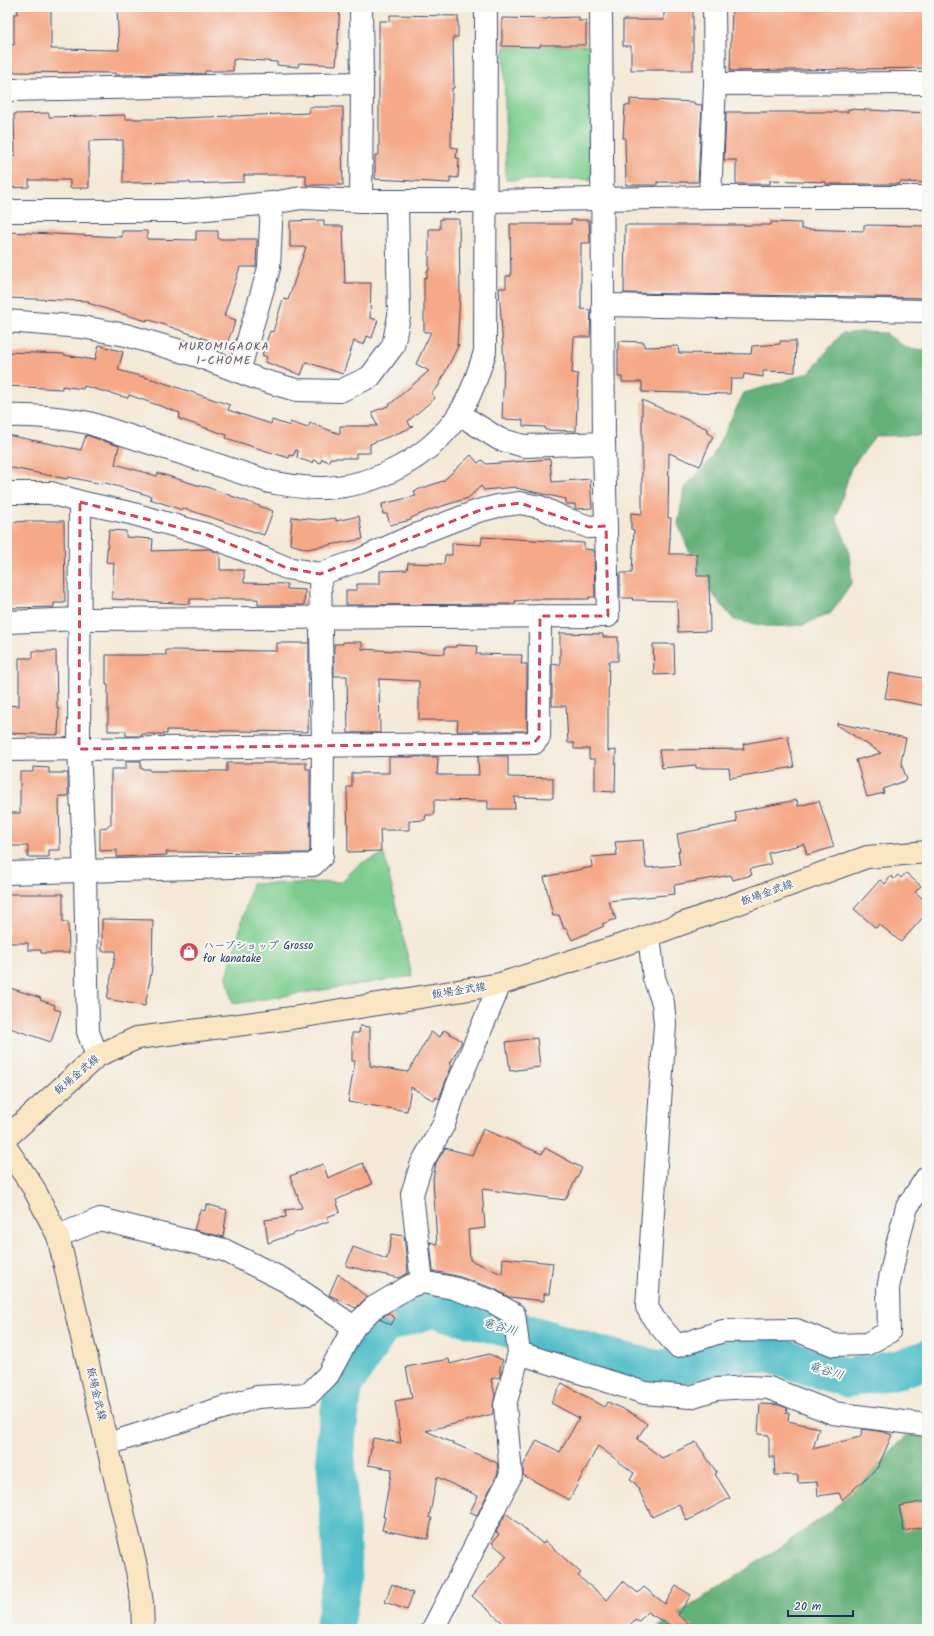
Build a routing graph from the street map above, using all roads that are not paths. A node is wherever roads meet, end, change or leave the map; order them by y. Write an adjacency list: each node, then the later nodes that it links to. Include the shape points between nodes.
1 (361, 7): 5 (street)
2 (486, 7): 12 (street)
3 (601, 7): 11 (street)
4 (714, 7): 7 (street)
5 (362, 83): 8 (street); 13 (street)
6 (927, 83): 7 (street)
7 (715, 84): 9 (street)
8 (7, 90)
9 (710, 197): 10 (street); 11 (street)
10 (927, 197)
11 (602, 199): 12 (street); 17 (street)
12 (485, 200): 14 (street); 21 (street, via 485,352 474,384)
13 (361, 201): 14 (street); 15 (street, via 301,198)
14 (397, 201): 20 (street, via 399,316 393,346 370,377 340,391 296,390)
15 (272, 203): 16 (street, via 184,211); 20 (street, via 270,268)
16 (7, 211)
17 (604, 305): 18 (street); 23 (street)
18 (927, 311)
19 (7, 321): 20 (street, via 82,327 126,335 198,356)
20 (238, 371)
21 (459, 414): 22 (street, via 432,446 402,467 376,478 324,488 270,482 89,423 31,415); 23 (street, via 499,439 524,446)
22 (7, 416)
23 (604, 443): 26 (street)
24 (7, 492): 25 (street, via 51,493)
25 (80, 502): 27 (street, via 208,535 287,568); 30 (street)
26 (606, 526): 27 (street, via 589,527 520,503 498,506 478,511); 28 (street, via 608,616)
27 (320, 574): 29 (street)
28 (540, 616): 29 (street); 32 (street, via 539,737 534,743)
29 (320, 618): 30 (street); 32 (street)
30 (80, 619): 31 (street); 33 (street)
31 (7, 622)
32 (323, 745): 33 (street); 36 (street, via 322,856 313,865)
33 (79, 749): 34 (street); 36 (street)
34 (7, 750)
35 (927, 852): 38 (main road, 飯場金武線, via 867,857)
36 (85, 872): 37 (street); 40 (street, via 88,1032)
37 (7, 873)
38 (649, 936): 39 (main road, 飯場金武線); 43 (street, via 654,978 663,1003 665,1024 647,1307 677,1346 723,1331 796,1330 834,1345 867,1344 889,1332 888,1288 897,1244 907,1207)
39 (500, 984): 40 (main road, 飯場金武線, via 292,1018 137,1038); 45 (street, via 457,1086 444,1124 422,1163 412,1194)
40 (97, 1056): 41 (main road, 飯場金武線)
41 (7, 1137)
42 (7, 1149): 44 (main road, 飯場金武線, via 33,1187)
43 (927, 1177)
44 (58, 1236): 46 (street, via 100,1219 224,1250 286,1281); 49 (main road, 飯場金武線)
45 (422, 1282): 46 (street, via 410,1286 373,1308); 47 (street, via 475,1294 514,1314)
46 (354, 1327): 49 (street, via 328,1375 309,1394 257,1397)
47 (519, 1353): 48 (street, via 645,1393 690,1397 716,1389 769,1388 833,1413); 51 (street, via 505,1405 511,1475)
48 (927, 1425)
49 (108, 1444): 50 (main road, 飯場金武線, via 137,1571)
50 (143, 1629)
51 (433, 1629)

